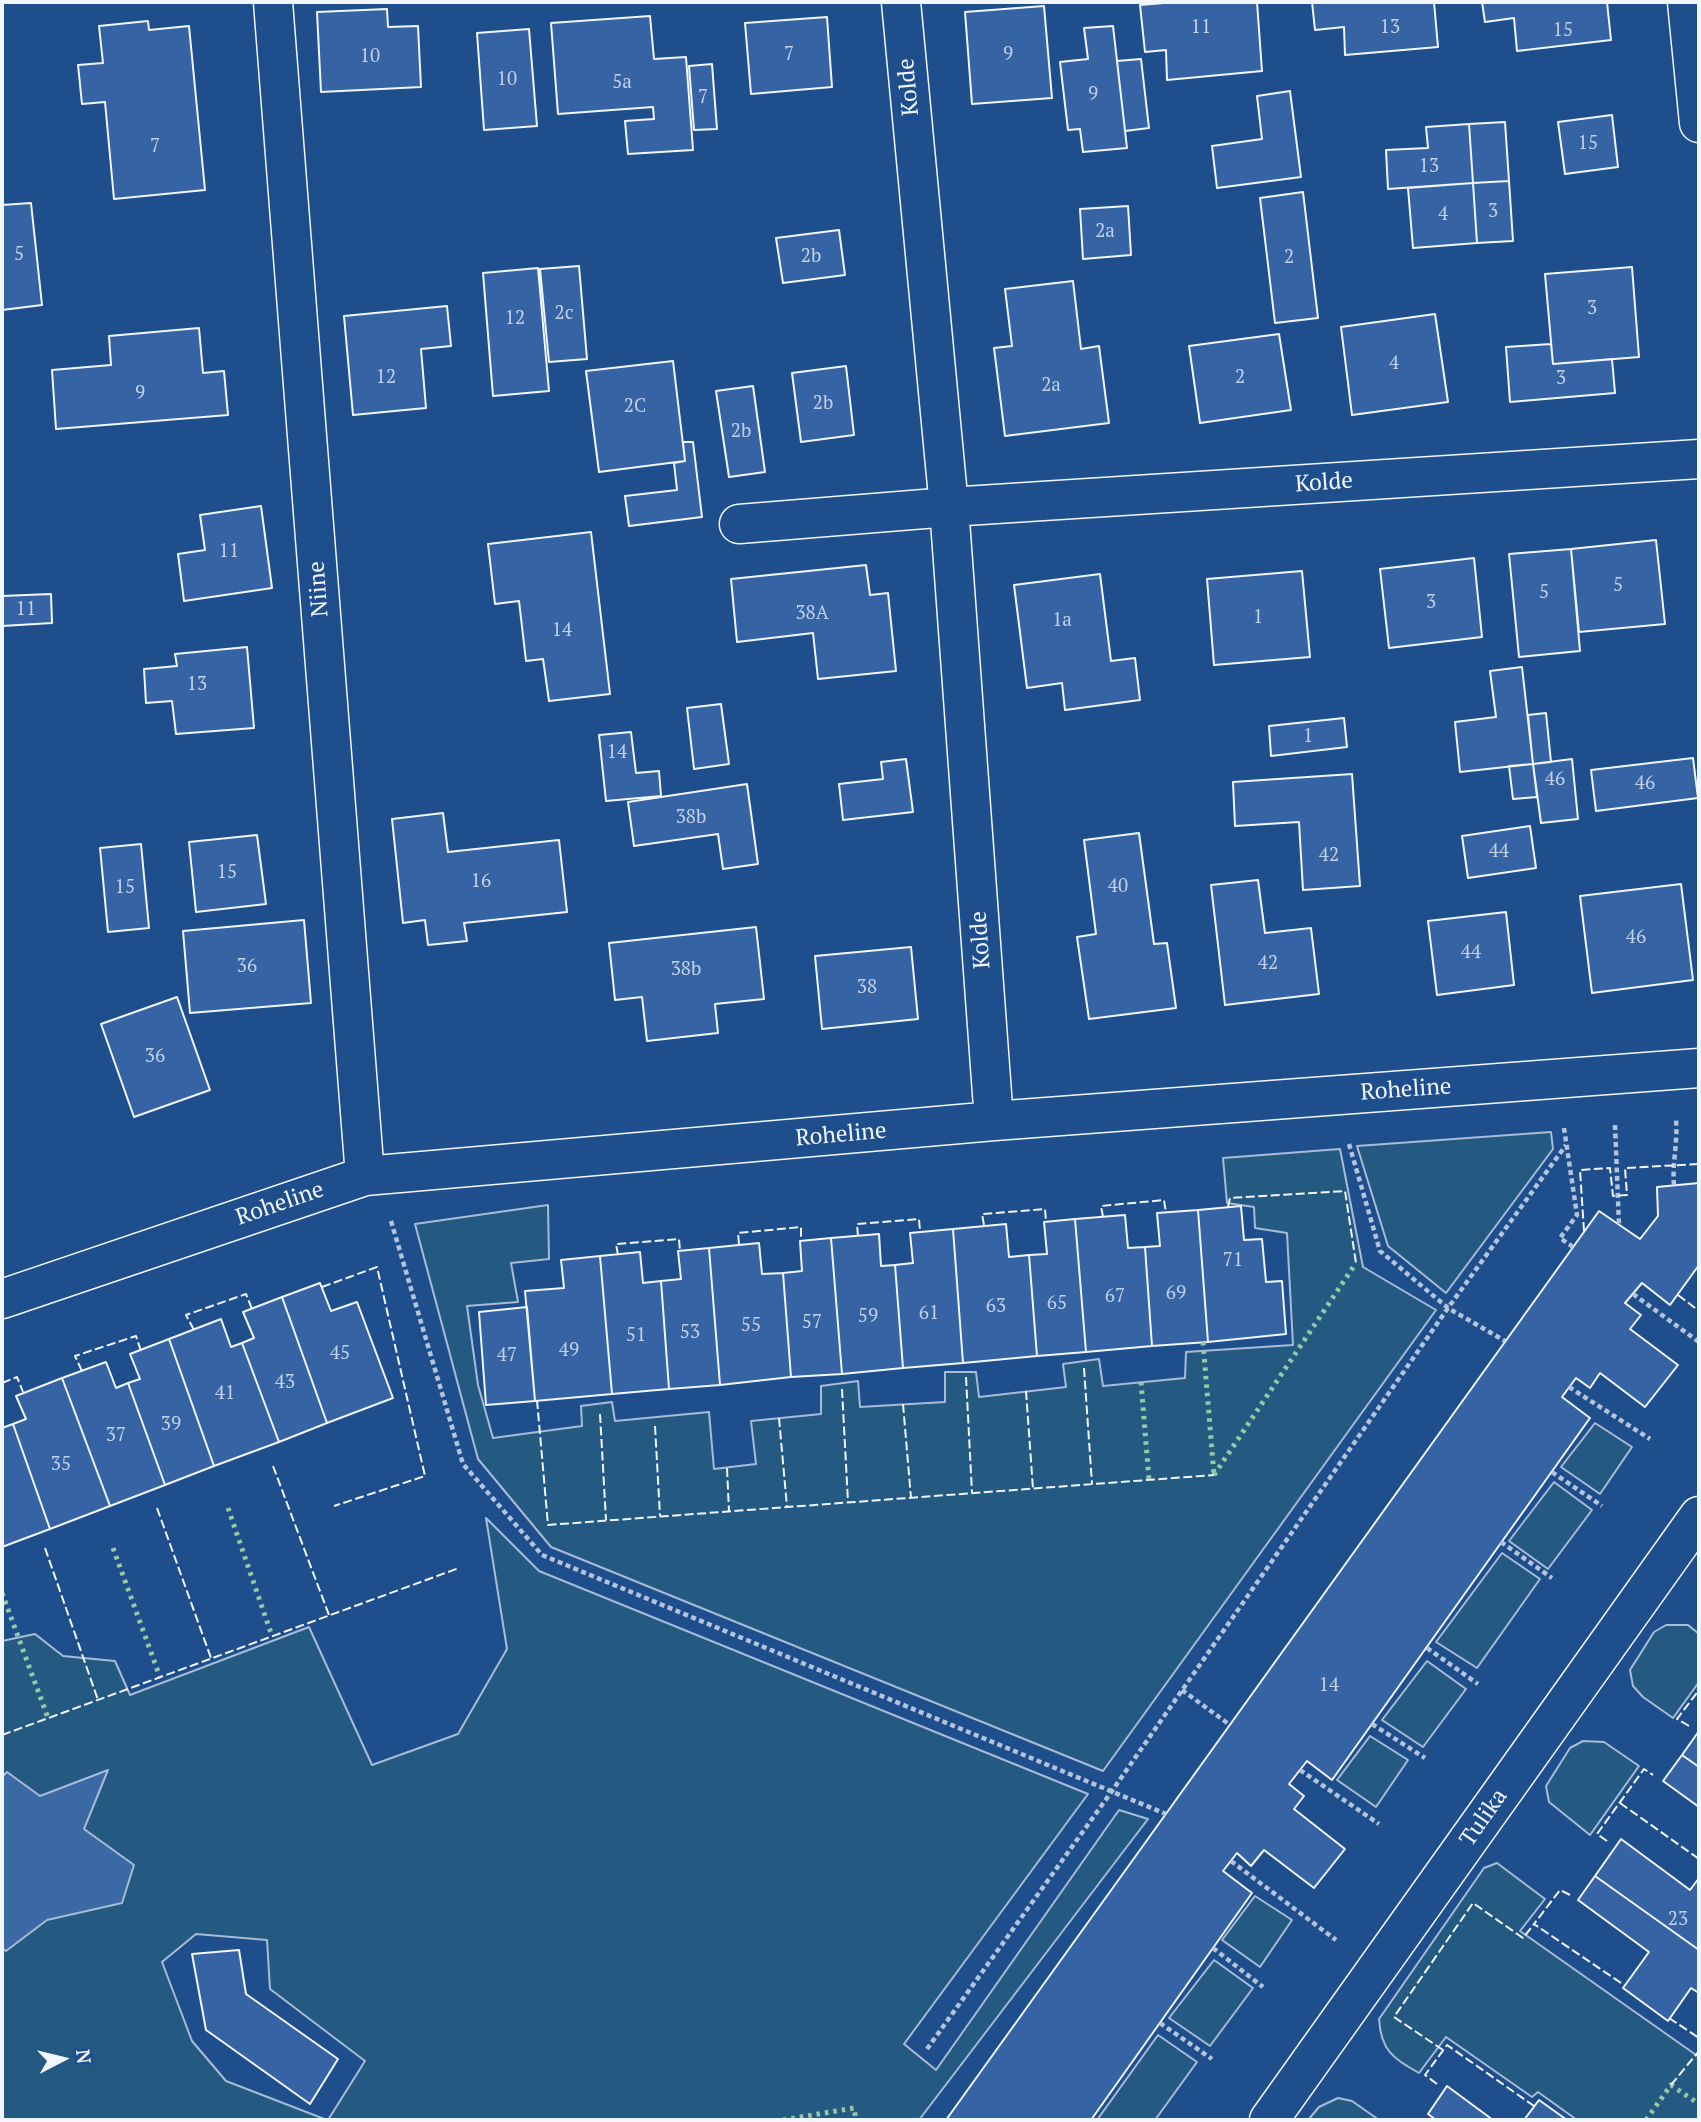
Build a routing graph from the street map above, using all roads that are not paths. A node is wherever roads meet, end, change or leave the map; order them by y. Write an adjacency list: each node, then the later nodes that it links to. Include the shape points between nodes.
1 (273, 2): 10 (street, Niine)
2 (901, 2): 6 (street, Kolde)
3 (1688, 2): 4 (street)
4 (1699, 123)
5 (1699, 459): 6 (street, Kolde)
6 (948, 507): 7 (street, Kolde); 9 (street, Kolde)
7 (739, 524)
8 (1699, 1068): 9 (street, Roheline)
9 (994, 1121): 10 (street, Roheline)
10 (365, 1176): 11 (street, Roheline)
11 (2, 1298)
12 (1699, 1516): 13 (street, Tulika)
13 (1269, 2120)

